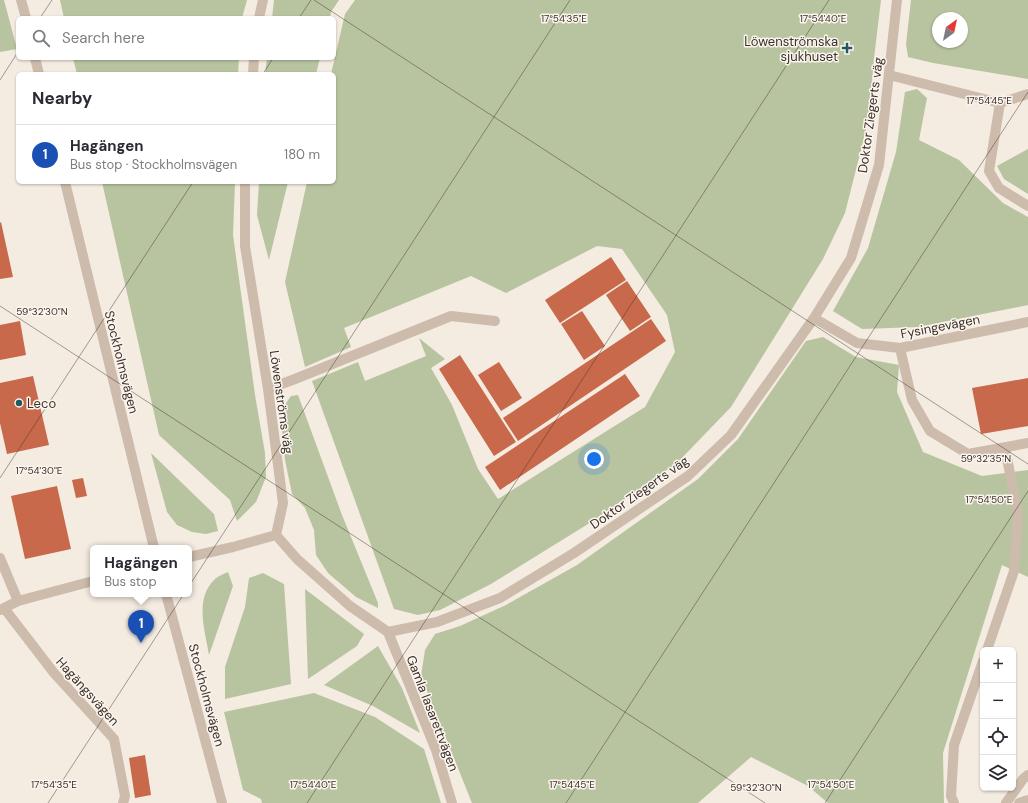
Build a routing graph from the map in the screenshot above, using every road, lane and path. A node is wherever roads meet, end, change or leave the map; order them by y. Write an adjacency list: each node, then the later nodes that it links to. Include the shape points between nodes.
1 (21, 0): 4 (street)
2 (263, 0): 5 (street)
3 (897, 0): 10 (street, Doktor Ziegerts väg)
4 (25, 16)
5 (260, 16)
6 (36, 60): 8 (street)
7 (254, 60): 9 (street)
8 (38, 72)
9 (253, 72)
10 (889, 75): 12 (street); 16 (street, Doktor Ziegerts väg, via 879,165 851,258)
11 (1028, 94): 12 (street)
12 (1000, 103): 15 (street, via 989,171 999,188)
13 (65, 184): 24 (street, Stockholmsvägen)
14 (245, 184): 20 (street, Löwenströms väg, via 245,246)
15 (1028, 206)
16 (814, 318): 19 (street, Fysingevägen, via 857,343); 31 (street, Doktor Ziegerts väg, via 731,435 688,476 574,553 500,598 437,622)
17 (495, 321): 20 (street, via 451,316)
18 (1028, 322): 19 (street, Fysingevägen)
19 (900, 348): 22 (street, via 912,400 930,430 968,454)
20 (268, 389): 23 (street, Löwenströms väg, via 283,503)
21 (1028, 443): 22 (street)
22 (1005, 448): 32 (street, via 1018,514 1014,571)
23 (276, 535): 25 (street); 31 (street, via 297,559 350,606)
24 (153, 545)
25 (192, 556)
26 (0, 558): 29 (street)
27 (90, 582): 29 (street)
28 (167, 597): 37 (street, Stockholmsvägen)
29 (18, 601): 30 (street)
30 (2, 609): 36 (street, Hagängsvägen, via 54,674 114,739 125,796)
31 (388, 632): 38 (street, Gamla lasarettvägen, via 436,750)
32 (988, 647)
33 (980, 670): 39 (street, via 954,745)
34 (1028, 775): 40 (street)
35 (1028, 800): 41 (street)
36 (123, 803)
37 (222, 803)
38 (452, 803)
39 (954, 803)
40 (1006, 803)
41 (1019, 803)

